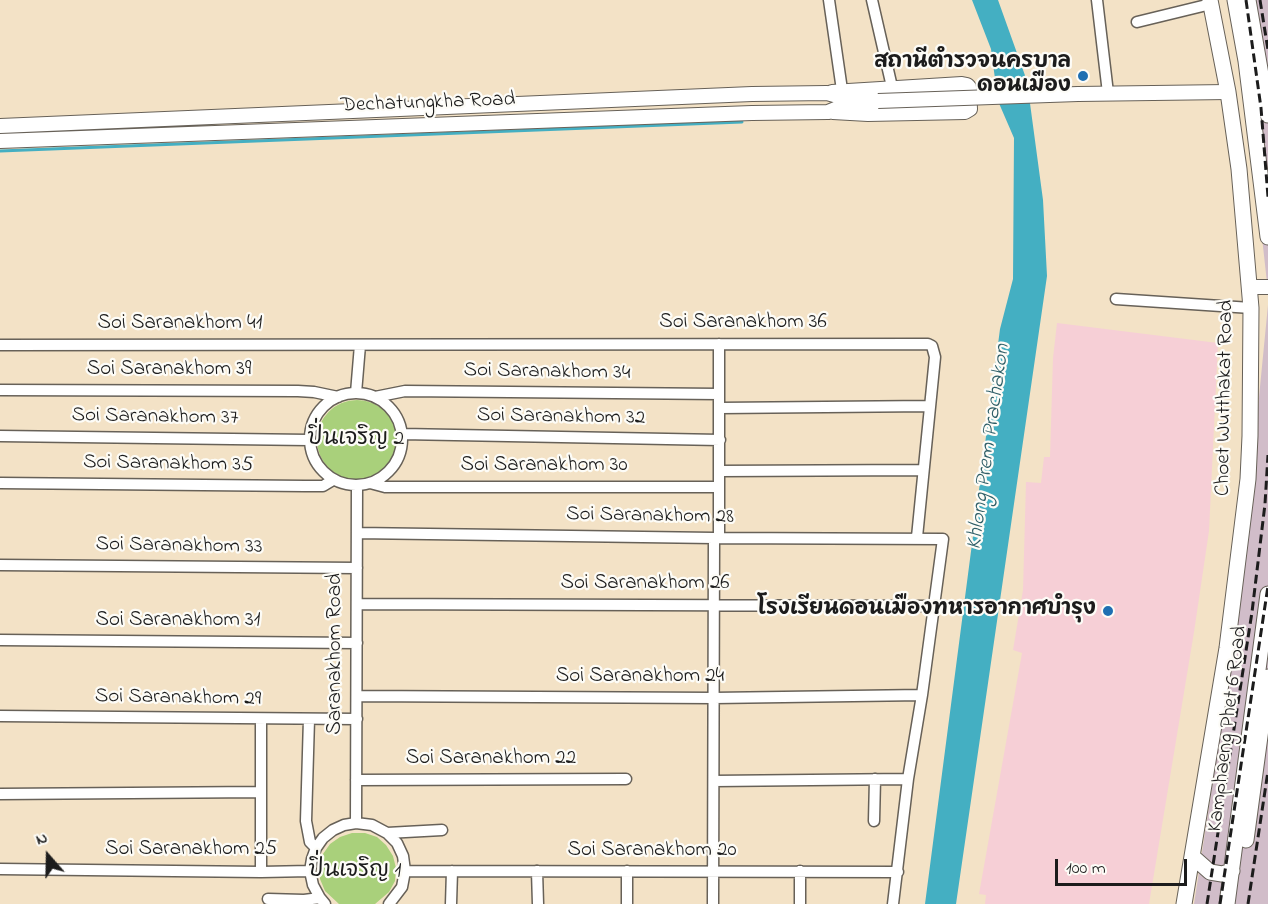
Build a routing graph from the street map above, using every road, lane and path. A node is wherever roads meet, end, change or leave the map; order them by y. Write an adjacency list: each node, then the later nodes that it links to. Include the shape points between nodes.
1 (829, 0): 9 (street)
2 (872, 0): 8 (street)
3 (1097, 0): 11 (street)
4 (1235, 0): 20 (main road)
5 (1248, 0): 15 (main road)
6 (1211, 2): 7 (street); 12 (main road, Choet Wutthakat Road)
7 (1137, 22)
8 (892, 87): 9 (street); 14 (street, via 967,85 970,109)
9 (842, 90): 10 (street)
10 (827, 93): 13 (street, Dechatungkha Road); 16 (street, Dechatungkha Road)
11 (1108, 93): 12 (street, Dechatungkha Road); 13 (street, Dechatungkha Road, bridge)
12 (1228, 93): 21 (main road, Choet Wutthakat Road)
13 (855, 101): 14 (street, Dechatungkha Road)
14 (828, 112): 18 (street, Dechatungkha Road)
15 (1268, 115)
16 (260, 116): 17 (street, Dechatungkha Road); 18 (street)
17 (0, 126)
18 (261, 131): 19 (street, Dechatungkha Road)
19 (0, 141)
20 (1268, 237)
21 (1250, 287): 22 (street); 24 (main road, Choet Wutthakat Road)
22 (1268, 287)
23 (1116, 300): 24 (street)
24 (1251, 308): 77 (main road, Choet Wutthakat Road, via 1248,479 1227,648)
25 (719, 344): 27 (street, Soi Saranakhom 36); 30 (street); 33 (street, Soi Saranakhom 36, via 928,344 935,357)
26 (0, 345): 27 (street, Soi Saranakhom 41)
27 (360, 345): 29 (street)
28 (0, 390): 31 (street, Soi Saranakhom 39, via 298,391)
29 (356, 393): 31 (street); 32 (street)
30 (719, 394): 32 (street, Soi Saranakhom 34, via 405,391); 34 (street)
31 (338, 397): 37 (street, via 317,414)
32 (375, 397): 35 (street, via 393,412)
33 (930, 406): 34 (street); 39 (street, Soi Saranakhom 36)
34 (720, 408): 38 (street)
35 (402, 434): 38 (street, Soi Saranakhom 32); 43 (street, via 401,450 394,464 384,476)
36 (0, 436): 37 (street, Soi Saranakhom 37)
37 (309, 440): 41 (street, via 316,463)
38 (720, 440): 40 (street)
39 (924, 470): 40 (street); 47 (street, Soi Saranakhom 36)
40 (719, 471): 45 (street)
41 (333, 480): 42 (street, Soi Saranakhom 35, via 322,486); 44 (street)
42 (0, 483)
43 (370, 483): 44 (street); 45 (street, Soi Saranakhom 30, via 386,487)
44 (357, 485): 46 (street, Saranakhom Road)
45 (719, 487): 48 (street)
46 (357, 533): 48 (street, Soi Saranakhom 28); 50 (street, Saranakhom Road)
47 (917, 537): 48 (street, Soi Saranakhom 28); 54 (street, Soi Saranakhom 28, via 943,538)
48 (716, 538): 53 (street)
49 (0, 565): 50 (street, Soi Saranakhom 33)
50 (357, 568): 52 (street, Saranakhom Road)
51 (1268, 594): 86 (main road, Kamphaeng Phet 6 Road)
52 (357, 604): 53 (street, Soi Saranakhom 26); 56 (street, Saranakhom Road)
53 (714, 605): 54 (street, Soi Saranakhom 26); 60 (street)
54 (934, 606): 58 (street)
55 (0, 640): 56 (street, Soi Saranakhom 31)
56 (357, 643): 59 (street, Saranakhom Road)
57 (1268, 677): 100 (main road, Kamphaeng Phet 6 Road)
58 (922, 695): 60 (street, Soi Saranakhom 24); 67 (street)
59 (357, 696): 60 (street, Soi Saranakhom 24); 64 (street, Saranakhom Road)
60 (714, 698): 69 (street)
61 (0, 716): 62 (street, Soi Saranakhom 29)
62 (261, 719): 63 (street, Soi Saranakhom 29); 70 (street)
63 (309, 719): 64 (street, Soi Saranakhom 29); 76 (street, via 306,821 310,842)
64 (357, 719): 68 (street, Saranakhom Road)
65 (626, 779): 68 (street, Soi Saranakhom 22)
66 (875, 779): 67 (street); 69 (street); 72 (street)
67 (908, 779): 88 (street)
68 (356, 780): 73 (street, Saranakhom Road)
69 (714, 780): 84 (street)
70 (261, 792): 71 (street); 87 (street)
71 (0, 794)
72 (874, 821)
73 (356, 823): 75 (street, via 372,825); 76 (street, via 333,830)
74 (442, 830): 75 (street)
75 (387, 833): 80 (street, via 397,843)
76 (316, 848): 79 (street)
77 (1192, 856): 86 (main road, via 1210,872); 98 (main road, Choet Wutthakat Road)
78 (0, 869): 87 (street, Soi Saranakhom 25)
79 (310, 871): 87 (street, Soi Saranakhom 25); 90 (street)
80 (405, 871): 81 (street, Soi Saranakhom 20); 91 (street, via 402,887)
81 (452, 871): 82 (street, Soi Saranakhom 20); 92 (street)
82 (537, 871): 83 (street, Soi Saranakhom 20); 93 (street)
83 (627, 871): 84 (street, Soi Saranakhom 20); 94 (street)
84 (713, 871): 85 (street, Soi Saranakhom 20); 95 (street)
85 (800, 871): 88 (street, Soi Saranakhom 20); 96 (street)
86 (1232, 871): 99 (main road, Kamphaeng Phet 6 Road)
87 (261, 872)
88 (898, 872): 97 (street)
89 (268, 899): 90 (street)
90 (323, 901)
91 (389, 904)
92 (451, 904)
93 (538, 904)
94 (627, 904)
95 (713, 904)
96 (800, 904)
97 (893, 904)
98 (1184, 904)
99 (1227, 904)
100 (1236, 904)

